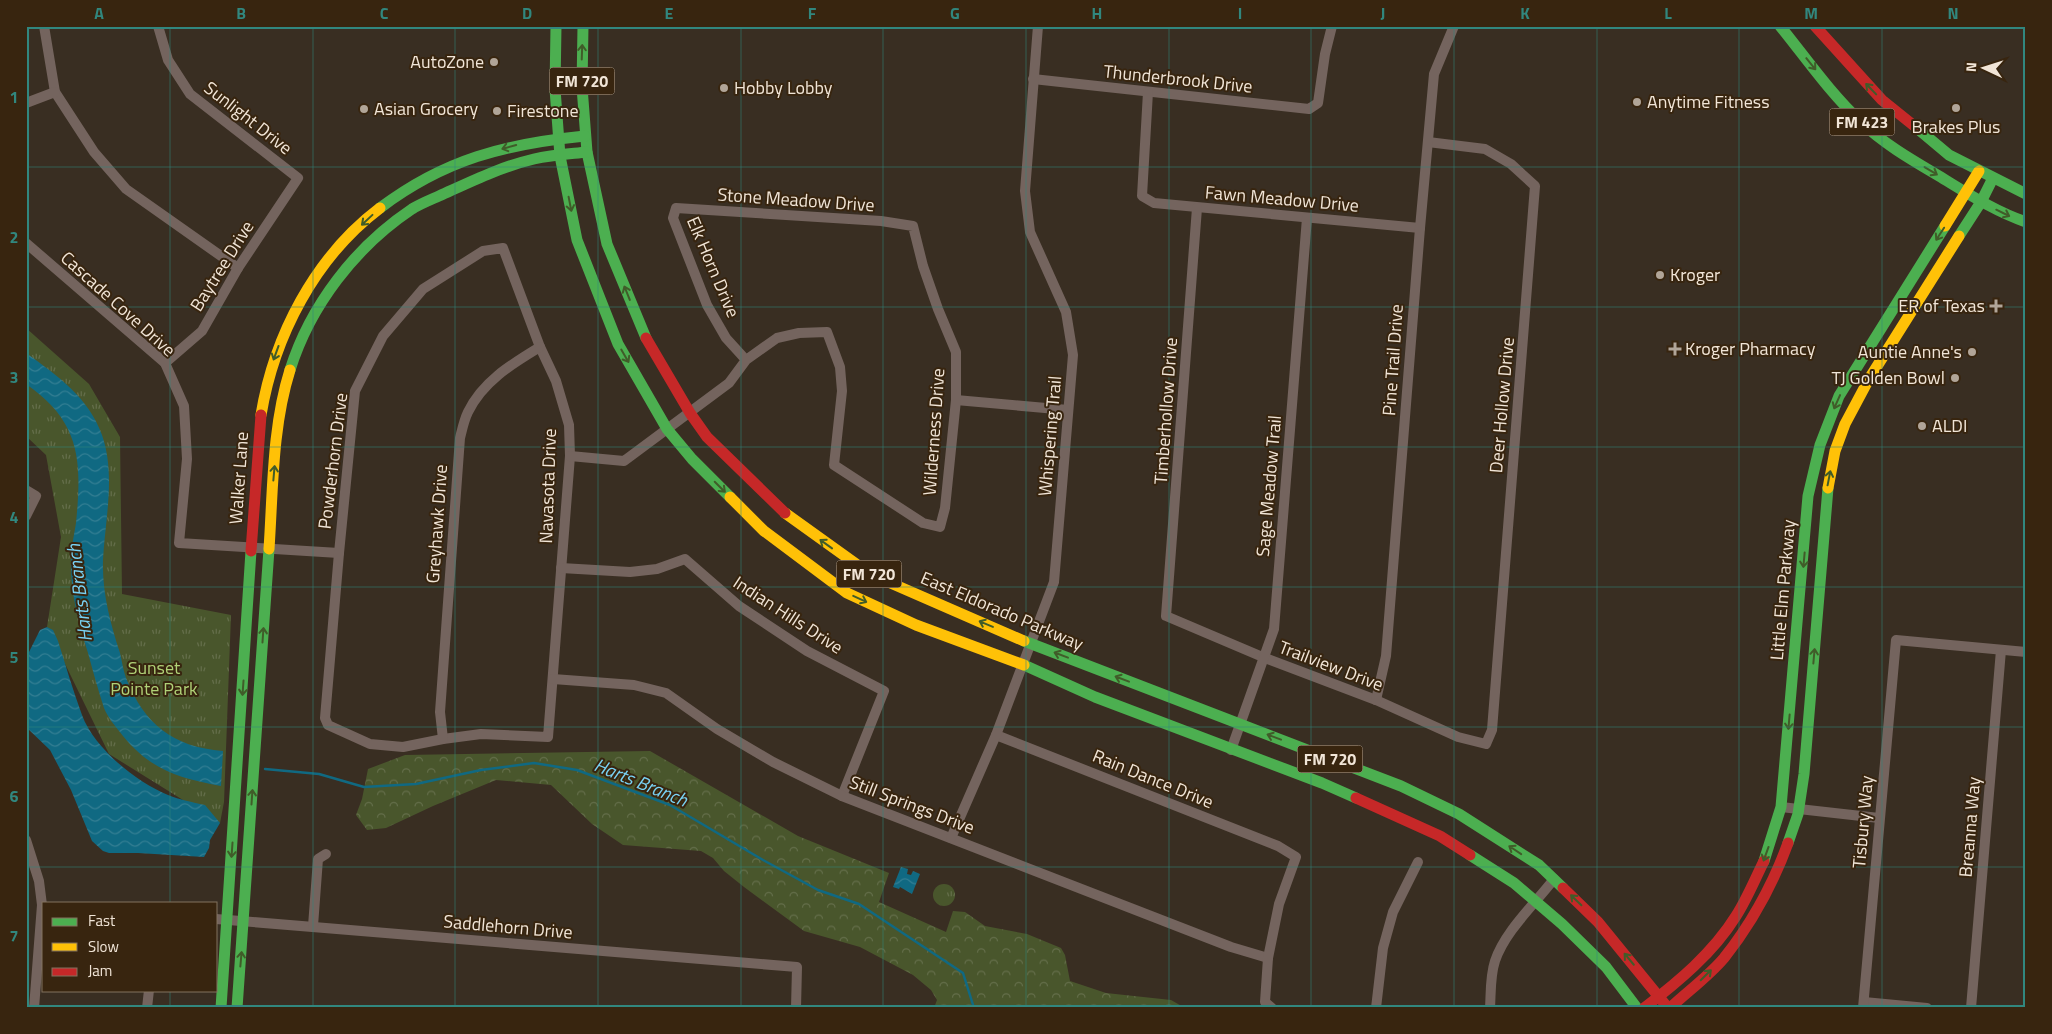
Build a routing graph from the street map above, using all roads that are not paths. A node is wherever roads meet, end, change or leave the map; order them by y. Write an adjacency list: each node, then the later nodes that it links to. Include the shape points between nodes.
1 (44, 26): 11 (street)
2 (158, 26): 20 (street, Sunlight Drive, via 168,60 190,94)
3 (556, 26): 15 (main road)
4 (583, 26): 14 (main road, East Eldorado Parkway / FM 720, one-way to 4)
5 (1038, 26): 10 (street, Whispering Trail)
6 (1332, 26): 12 (street, Thunderbrook Drive, via 1318,103 1309,109)
7 (1454, 26): 16 (street, Pine Trail Drive, via 1434,74)
8 (1780, 26): 22 (main road, FM 423, one-way to 22, via 1862,122 1908,157)
9 (1815, 26): 19 (main road, FM 423, one-way to 9, via 1948,155 1882,100)
10 (1033, 79): 12 (street, Thunderbrook Drive); 38 (street, Whispering Trail, via 1025,190 1030,232 1066,312 1073,356)
11 (55, 92): 13 (street); 33 (street, via 94,152 126,189)
12 (1148, 92): 26 (street, Fawn Meadow Drive, via 1142,196 1154,203)
13 (26, 102)
14 (585, 136): 15 (main road, Walker Lane); 17 (main road, East Eldorado Parkway / FM 720)
15 (557, 138): 18 (main road); 46 (main road, Walker Lane, one-way to 46, via 517,144 458,162 420,181 370,216 330,259 295,310 270,370 258,438)
16 (1428, 142): 30 (street, Pine Trail Drive); 61 (street, Deer Hollow Drive, via 1485,150 1511,164 1535,186 1492,730)
17 (587, 152): 18 (main road, Walker Lane); 39 (main road, East Eldorado Parkway / FM 720, one-way to 17, via 649,346 607,244)
18 (560, 156): 40 (main road, one-way to 40, via 576,240 618,344); 47 (main road, Walker Lane, one-way to 18, via 284,388 308,324 336,281 362,251 410,210 475,178 532,160)
19 (1979, 171): 21 (main road, FM 423); 22 (main road, Little Elm Parkway)
20 (298, 178): 33 (street, Baytree Drive)
21 (1993, 178): 23 (main road, FM 423); 24 (main road, Little Elm Parkway / FM 720)
22 (1966, 193): 24 (main road, FM 423); 44 (main road, Little Elm Parkway, one-way to 44, via 1839,396 1815,460 1808,496)
23 (2026, 194)
24 (1981, 202): 28 (main road, FM 423, one-way to 28); 45 (main road, Little Elm Parkway / FM 720, one-way to 24, via 1829,475 1845,424)
25 (676, 208): 29 (street, Stone Meadow Drive, via 881,221); 35 (street, Elk Horn Drive, via 673,218 707,305 726,338)
26 (1198, 208): 27 (street, Fawn Meadow Drive); 50 (street, Timberhollow Drive)
27 (1307, 218): 30 (street, Fawn Meadow Drive); 54 (street, Sage Meadow Trail, via 1274,629)
28 (2026, 222)
29 (913, 226): 37 (street, Wilderness Drive, via 923,266 956,352)
30 (1420, 228): 57 (street, Pine Trail Drive, via 1386,656)
31 (26, 243): 36 (street, Cascade Cove Drive)
32 (503, 248): 34 (street, Navasota Drive); 48 (street, Powderhorn Drive, via 483,251 423,289 383,336 355,391)
33 (238, 268): 36 (street, Baytree Drive, via 202,331)
34 (540, 347): 41 (street, Navasota Drive, via 556,381 569,425); 60 (street, Greyhawk Drive, via 505,368 484,389 468,412 460,438 440,712)
35 (746, 360): 37 (street, Wilderness Drive, via 777,338 827,332 840,367 842,391 834,465 923,523 940,527 945,508); 39 (street, via 729,383)
36 (165, 363): 46 (street, Cascade Cove Drive, via 184,406 187,459 179,544)
37 (956, 400): 38 (street)
38 (1068, 410): 51 (street, Whispering Trail, via 1054,582)
39 (690, 413): 40 (street); 51 (main road, East Eldorado Parkway / FM 720, one-way to 39, via 870,574 780,510 707,437)
40 (667, 430): 41 (street, via 624,461); 55 (main road, one-way to 55, via 764,531 848,593 916,625)
41 (570, 456): 49 (street, Navasota Drive)
42 (26, 490): 43 (street, via 36,496)
43 (26, 516)
44 (1807, 526): 45 (main road); 64 (main road, Little Elm Parkway, one-way to 64)
45 (1824, 527): 65 (main road, Little Elm Parkway / FM 720, one-way to 45)
46 (251, 548): 47 (street); 75 (main road, Walker Lane, one-way to 75)
47 (269, 549): 48 (street); 76 (main road, Walker Lane, one-way to 47)
48 (338, 554): 60 (street, Powderhorn Drive, via 325,718 328,725 370,744 403,747)
49 (561, 568): 56 (street, Navasota Drive); 63 (street, Indian Hills Drive, via 630,572 657,569 685,560 739,606 806,652 884,691)
50 (1166, 616): 54 (street, Trailview Drive)
51 (1031, 644): 55 (street, Whispering Trail); 58 (main road, East Eldorado Parkway / FM 720, one-way to 51)
52 (2001, 650): 53 (street); 66 (street, Tisbury Way, via 1896,640); 94 (street, Breanna Way)
53 (2026, 652)
54 (1265, 658): 57 (street, Trailview Drive); 58 (street, Sage Meadow Trail)
55 (1023, 665): 59 (street, Whispering Trail); 62 (main road, via 1095,697)
56 (553, 679): 60 (street, Navasota Drive, via 548,737 481,734); 63 (street, Still Springs Drive, via 634,684 666,693 717,729)
57 (1376, 700): 61 (street, Trailview Drive, via 1458,737)
58 (1241, 724): 62 (street, Sage Meadow Trail); 71 (main road, East Eldorado Parkway / FM 720, one-way to 58, via 1538,865 1459,814 1401,786)
59 (996, 735): 67 (street, Whispering Trail); 78 (street, Rain Dance Drive, via 1278,846 1296,857 1279,904)
60 (443, 739)
61 (1486, 744)
62 (1232, 750): 73 (main road, via 1322,783 1440,836 1514,883)
63 (842, 796): 67 (street, Still Springs Drive)
64 (1781, 807): 65 (street); 80 (main road, Little Elm Parkway, one-way to 80, via 1764,861 1736,916 1682,979)
65 (1799, 809): 66 (street); 92 (main road, Little Elm Parkway / FM 720, one-way to 65, via 1723,959 1746,926 1780,865)
66 (1879, 818): 82 (street, Tisbury Way)
67 (952, 838): 78 (street, Still Springs Drive, via 1231,947)
68 (26, 840): 72 (street)
69 (326, 854): 77 (street, via 318,859)
70 (1418, 862): 88 (street, via 1393,912 1383,948)
71 (1554, 879): 73 (street); 80 (main road, East Eldorado Parkway / FM 720, one-way to 71, via 1598,922)
72 (42, 902)
73 (1537, 902): 89 (street, via 1508,935 1500,950 1492,976); 90 (main road, via 1606,967)
74 (42, 916): 83 (street)
75 (222, 919): 76 (street, Saddlehorn Drive); 85 (main road, Walker Lane)
76 (244, 921): 77 (street, Saddlehorn Drive); 86 (main road, Walker Lane, one-way to 76)
77 (313, 926): 87 (street, Saddlehorn Drive, via 797,967)
78 (1268, 958): 81 (street)
79 (149, 992): 84 (street)
80 (1660, 996): 91 (main road, Little Elm Parkway); 92 (main road, East Eldorado Parkway / FM 720)
81 (1268, 1005)
82 (1864, 1005): 93 (street)
83 (34, 1008)
84 (147, 1008)
85 (220, 1008)
86 (237, 1008)
87 (796, 1008)
88 (1376, 1008)
89 (1490, 1008)
90 (1637, 1008)
91 (1644, 1008)
92 (1669, 1008)
93 (1927, 1008)
94 (1971, 1008)

